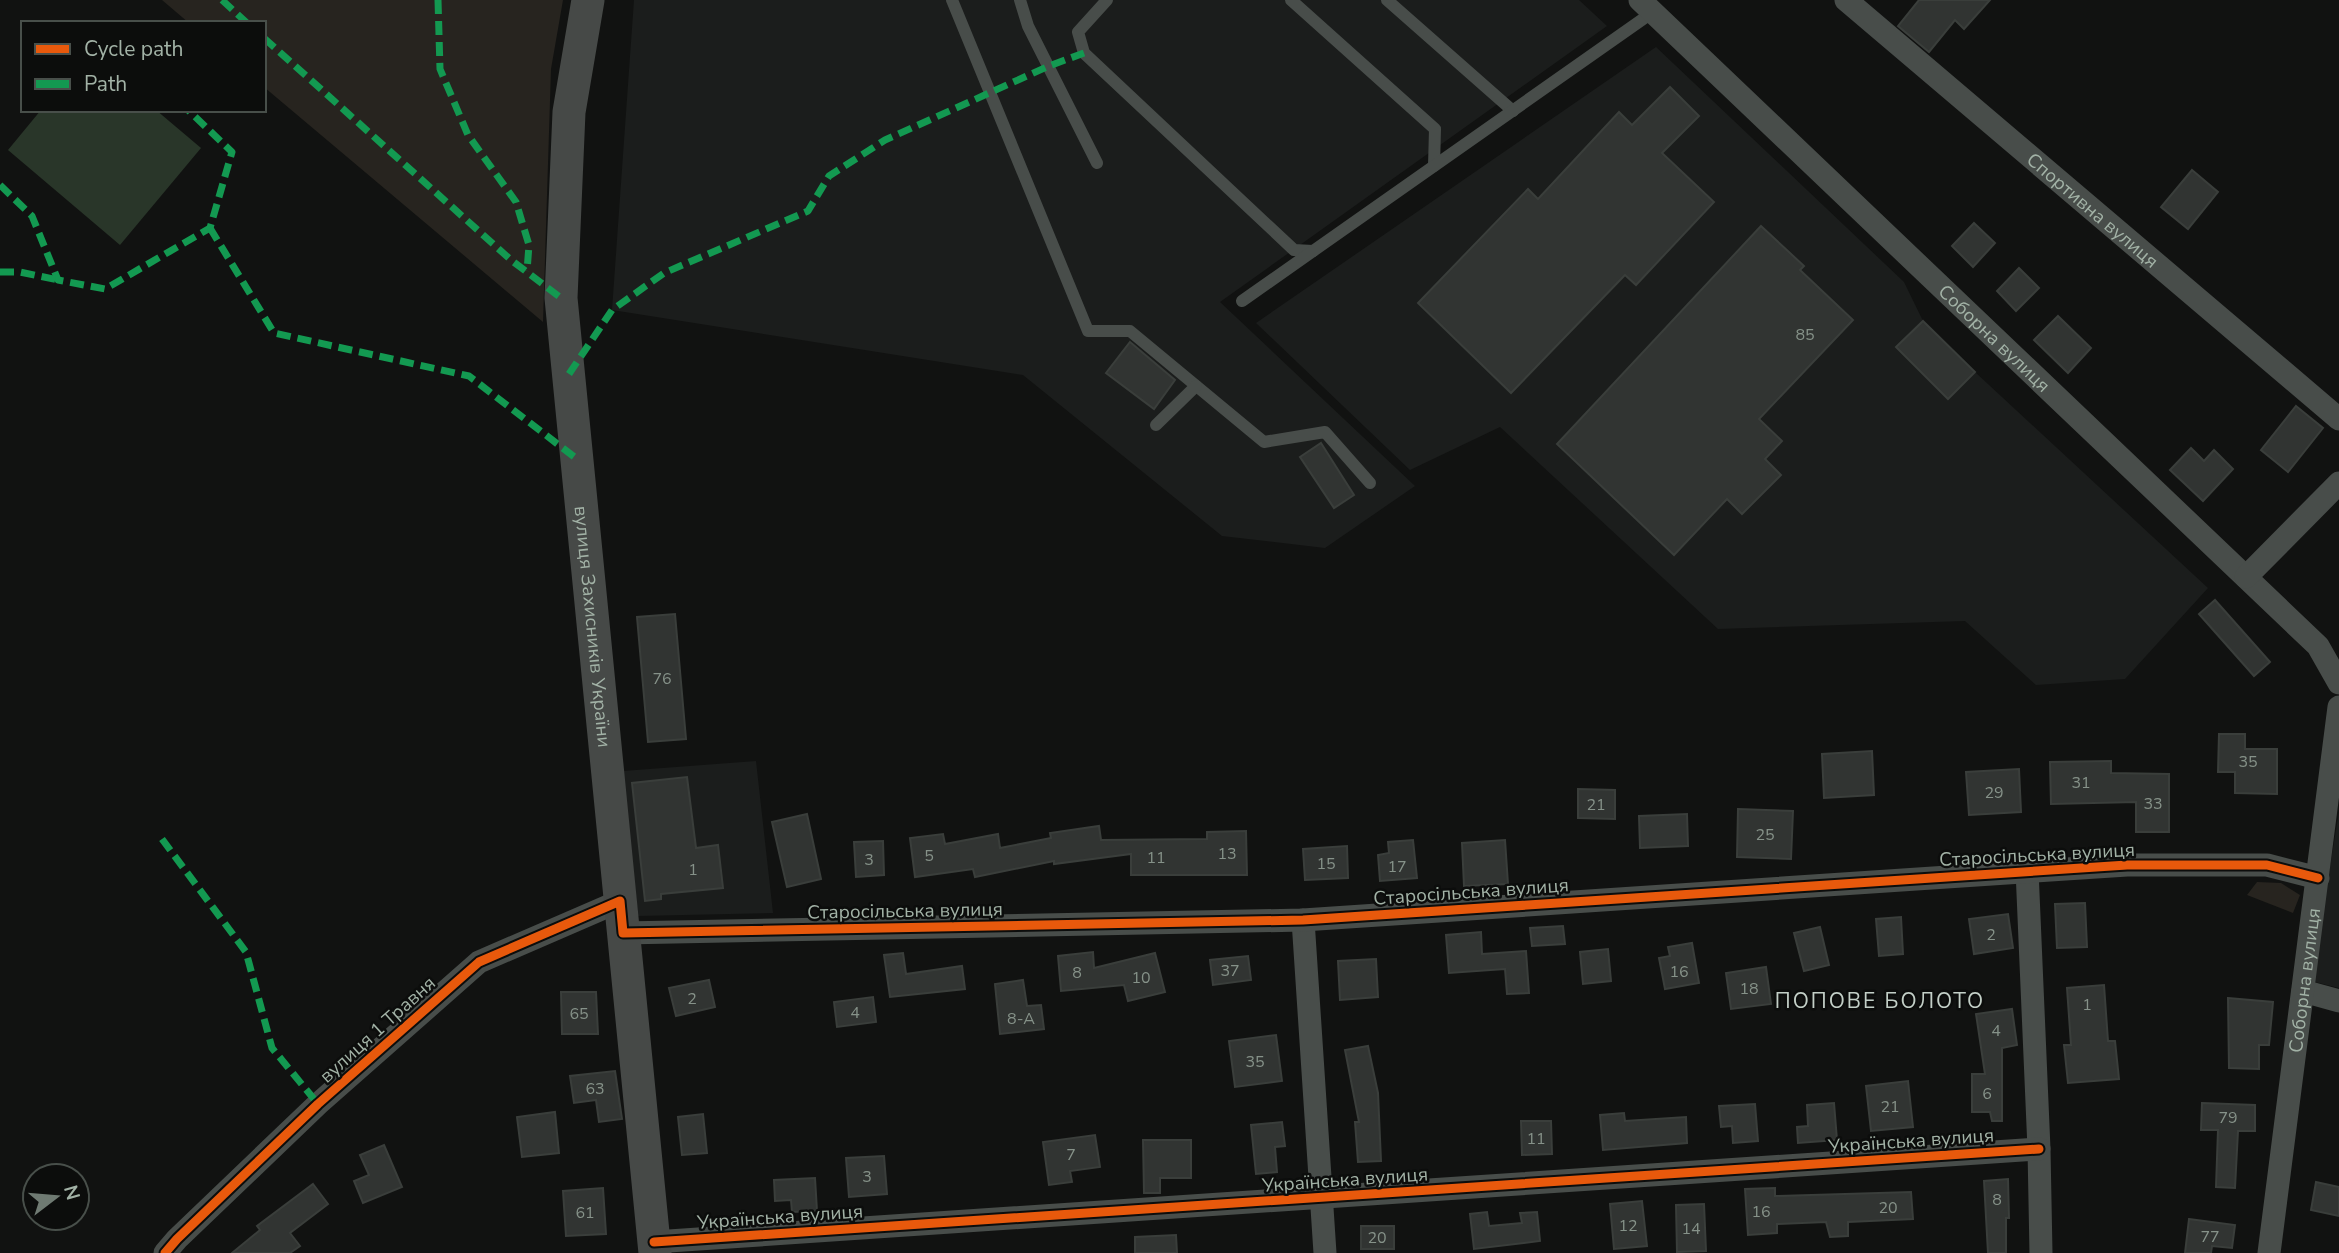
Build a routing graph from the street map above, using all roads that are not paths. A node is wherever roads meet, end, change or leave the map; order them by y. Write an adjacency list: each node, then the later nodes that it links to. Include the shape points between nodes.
1 (588, 0): 24 (street, вулиця Захисників України, via 569,112 561,298)
2 (952, 0): 14 (lane, via 1088,331 1130,331)
3 (1020, 0): 10 (lane, via 1028,26)
4 (1107, 0): 12 (lane, via 1078,32 1084,53 1294,250)
5 (1291, 0): 11 (lane, via 1435,129)
6 (1387, 0): 9 (lane)
7 (1846, 0): 15 (street, Спортивна вулиця)
8 (1646, 6): 9 (lane); 19 (street, Соборна вулиця)
9 (1513, 111): 11 (lane)
10 (1097, 163)
11 (1434, 166): 12 (lane)
12 (1313, 251): 13 (lane)
13 (1242, 301)
14 (1196, 386): 16 (lane); 18 (lane, via 1264,443 1325,432)
15 (2339, 419)
16 (1156, 425)
17 (2339, 483): 19 (street)
18 (1370, 484)
19 (2246, 577): 20 (street, Соборна вулиця, via 2318,646)
20 (2339, 683)
21 (2339, 707): 23 (street, Соборна вулиця)
22 (2027, 870): 23 (street, Старосільська вулиця, via 2267,865); 25 (street, Старосільська вулиця); 29 (street)
23 (2318, 878): 27 (street, Соборна вулиця)
24 (620, 901): 26 (street); 32 (street, вулиця 1 Травня, via 479,962 318,1104)
25 (1303, 919): 26 (street, Старосільська вулиця); 30 (street)
26 (623, 933): 31 (street)
27 (2303, 991): 28 (street); 35 (street, Соборна вулиця)
28 (2339, 1000)
29 (2039, 1149): 30 (street, Українська вулиця); 34 (street)
30 (1321, 1198): 31 (street, Українська вулиця); 33 (street)
31 (654, 1247)
32 (165, 1253)
33 (1325, 1253)
34 (2040, 1253)
35 (2269, 1253)

